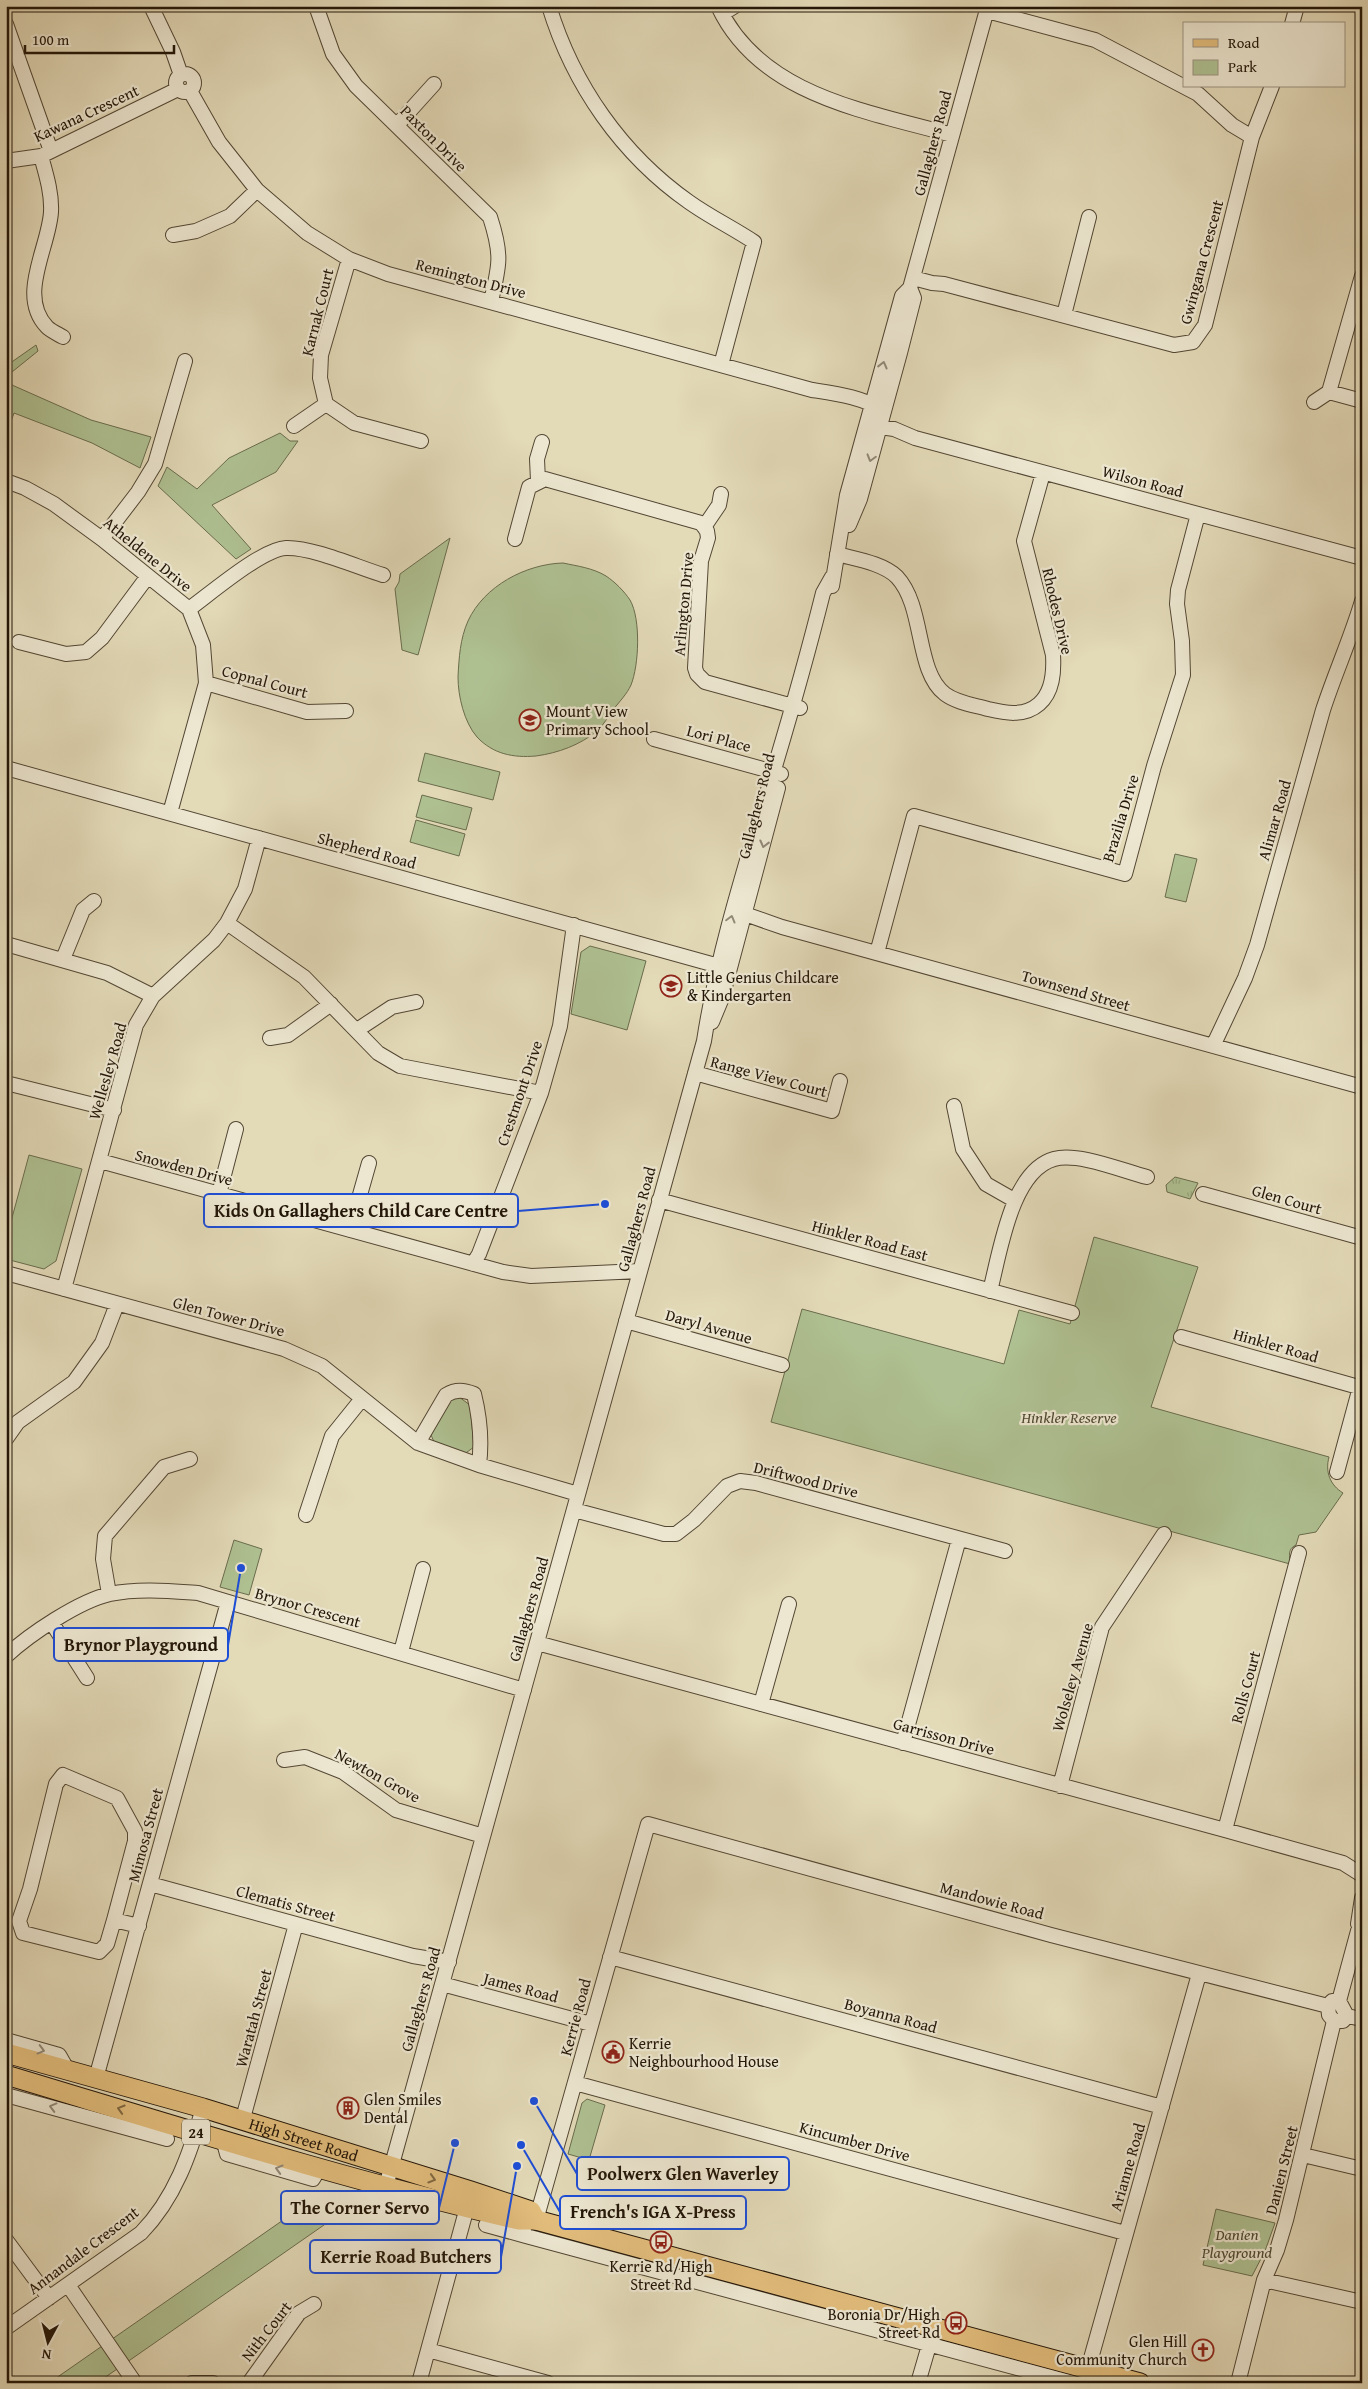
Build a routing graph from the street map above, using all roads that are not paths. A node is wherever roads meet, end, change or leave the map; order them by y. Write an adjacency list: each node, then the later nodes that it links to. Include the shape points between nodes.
1 (150, 6): 14 (street, via 173,52 181,75 176,80)
2 (316, 6): 15 (street, Paxton Drive, via 333,54 356,86)
3 (549, 6): 30 (street, via 574,70 618,137 676,192 754,242)
4 (735, 6): 7 (street)
5 (1297, 6): 8 (street)
6 (987, 8): 11 (street, via 1095,40); 16 (street, Gallaghers Road)
7 (720, 10): 16 (street, via 740,42 760,60 806,90 834,102)
8 (1293, 22)
9 (6, 24): 18 (street)
10 (434, 84): 15 (street)
11 (1183, 86)
12 (1187, 88): 17 (street)
13 (1271, 88): 17 (street, Gwingana Crescent)
14 (184, 90): 18 (street, Kawana Crescent); 20 (street, Remington Drive, via 219,142)
15 (397, 125): 26 (street, Paxton Drive, via 490,217 500,257)
16 (952, 135): 25 (street, Gallaghers Road)
17 (1252, 137): 27 (street, Gwingana Crescent, via 1205,325 1193,342 1174,345)
18 (46, 153): 19 (street, Kawana Crescent); 28 (street, via 51,214 36,280 36,305 48,328)
19 (6, 161)
20 (258, 190): 22 (street, via 230,216 196,231); 23 (street, Remington Drive, via 306,233)
21 (1089, 217): 27 (street)
22 (173, 235)
23 (349, 259): 26 (street, Remington Drive, via 388,274); 35 (street, Karnak Court, via 322,355 320,378)
24 (1362, 276): 32 (street)
25 (912, 279): 27 (street, Gwingana Crescent, via 944,284); 36 (street, Gallaghers Road, one-way to 25, via 902,296); 36 (street, Gallaghers Road, via 914,298)
26 (491, 301): 30 (street, Remington Drive)
27 (1064, 315)
28 (63, 337)
29 (185, 361): 46 (street, via 155,464)
30 (721, 365): 31 (street, Remington Drive)
31 (812, 390): 36 (street, Remington Drive); 36 (street, Remington Drive, via 852,396)
32 (1329, 392): 33 (street); 34 (street)
33 (1362, 401)
34 (1314, 402)
35 (326, 404): 37 (street); 38 (street, via 354,423)
36 (876, 414): 40 (street, Wilson Road, via 915,438); 48 (street, Gallaghers Road)
37 (294, 426)
38 (421, 441)
39 (542, 442): 42 (street, via 537,459)
40 (1042, 473): 44 (street, Wilson Road); 48 (street, Rhodes Drive, via 1024,541 1053,655 1054,675 1048,693 1038,705 1023,711 1009,714 959,701 932,681 906,588 895,575)
41 (6, 481): 46 (street, Atheldene Drive, via 54,504)
42 (538, 481): 45 (street, via 544,479 701,523); 47 (street, via 529,487)
43 (721, 494): 45 (street, via 719,505)
44 (1198, 514): 49 (street, Wilson Road); 68 (street, Brazilia Drive, via 1178,590 1183,675 1125,874 914,816)
45 (704, 527): 56 (street, Arlington Drive, via 708,538 701,561 696,674 705,682)
46 (102, 539): 51 (street, Atheldene Drive)
47 (515, 539)
48 (841, 540): 56 (street, Gallaghers Road, via 832,577 823,593)
49 (1362, 558)
50 (383, 575): 53 (street, via 300,548 284,548 260,558)
51 (148, 576): 53 (street, Atheldene Drive); 54 (street, via 102,638 86,652 66,654)
52 (1362, 601): 76 (street, Alimar Road, via 1323,710 1257,945)
53 (189, 609): 55 (street, Atheldene Drive, via 203,645)
54 (19, 642)
55 (206, 683): 57 (street, Copnal Court, via 307,712); 61 (street, Atheldene Drive)
56 (796, 707): 60 (street, Gallaghers Road)
57 (346, 711)
58 (654, 739): 60 (street, Lori Place)
59 (6, 768): 61 (street, Shepherd Road)
60 (778, 773): 64 (street, Gallaghers Road, one-way to 64); 70 (street, Gallaghers Road, one-way to 60)
61 (170, 813): 62 (street, Shepherd Road)
62 (259, 838): 65 (street, Wellesley Road, via 244,889); 66 (street, Shepherd Road)
63 (94, 901): 69 (street, via 83,910)
64 (744, 917): 68 (street, Townsend Street); 70 (street, Gallaghers Road)
65 (228, 923): 71 (street, Wellesley Road); 73 (street, via 298,972)
66 (574, 925): 70 (street, Shepherd Road); 81 (street, Crestmont Drive, via 560,1026)
67 (6, 944): 69 (street)
68 (877, 953): 76 (street, Townsend Street)
69 (63, 960): 71 (street, via 107,973)
70 (724, 968): 77 (street, Gallaghers Road)
71 (153, 996): 83 (street, Wellesley Road, via 136,1025)
72 (416, 1002): 74 (street, via 392,1007)
73 (331, 1004): 74 (street); 75 (street, via 288,1035)
74 (357, 1030): 81 (street, via 378,1053 400,1066)
75 (270, 1038)
76 (1213, 1046): 80 (street, Townsend Street)
77 (695, 1074): 78 (street, Range View Court, via 832,1111); 90 (street, Gallaghers Road)
78 (840, 1080)
79 (7, 1085): 83 (street)
80 (1362, 1087)
81 (541, 1093): 94 (street, Crestmont Drive)
82 (954, 1106): 91 (street, via 963,1149 986,1184)
83 (114, 1110): 85 (street, Wellesley Road)
84 (236, 1129): 88 (street)
85 (100, 1161): 88 (street, Snowden Drive); 97 (street, Wellesley Road)
86 (369, 1163): 92 (street)
87 (1147, 1177): 91 (street, via 1079,1159 1054,1159 1031,1173)
88 (219, 1194): 92 (street, Snowden Drive)
89 (1203, 1194): 93 (street, Glen Court)
90 (659, 1200): 95 (street, Gallaghers Road); 98 (street, Hinkler Road East)
91 (1014, 1200): 98 (street)
92 (350, 1230): 94 (street, Snowden Drive)
93 (1362, 1238)
94 (473, 1264): 95 (street, Snowden Drive, via 531,1276)
95 (640, 1271): 101 (street, Gallaghers Road)
96 (6, 1273): 97 (street, Glen Tower Drive)
97 (64, 1288): 99 (street, Glen Tower Drive)
98 (990, 1291): 100 (street, Hinkler Road East)
99 (117, 1304): 105 (street, Glen Tower Drive, via 284,1349 322,1366); 106 (street, via 102,1343 74,1382 18,1422)
100 (1072, 1313)
101 (626, 1321): 103 (street, Daryl Avenue); 111 (street, Gallaghers Road)
102 (1181, 1337): 104 (street, Hinkler Road)
103 (782, 1365)
104 (1361, 1387): 110 (street)
105 (361, 1400): 107 (street, Glen Tower Drive); 113 (street, via 332,1436)
106 (6, 1438)
107 (418, 1443): 109 (street, Glen Tower Drive); 109 (street, via 446,1395 465,1390 474,1394 476,1402 482,1443)
108 (190, 1458): 119 (street, via 164,1467 105,1536 103,1560)
109 (479, 1464): 111 (street, Glen Tower Drive)
110 (1338, 1472)
111 (578, 1494): 112 (street, Gallaghers Road)
112 (574, 1510): 115 (street, Driftwood Drive, via 664,1534 676,1534 727,1486 740,1481); 123 (street, Gallaghers Road)
113 (306, 1515)
114 (1164, 1534): 131 (street, Wolseley Avenue, via 1102,1627)
115 (959, 1538): 116 (street, Driftwood Drive); 129 (street)
116 (1005, 1551)
117 (1299, 1553): 133 (street, Rolls Court)
118 (423, 1568): 124 (street)
119 (110, 1594): 120 (street, Brynor Crescent, via 198,1592); 122 (street, Brynor Crescent, via 72,1610)
120 (228, 1602): 124 (street, Brynor Crescent); 138 (street, Mimosa Street)
121 (789, 1604): 128 (street)
122 (52, 1623): 125 (street, Brynor Crescent); 126 (street)
123 (537, 1643): 127 (street, Gallaghers Road); 128 (street, Garrisson Drive)
124 (401, 1652): 127 (street, Brynor Crescent)
125 (6, 1656)
126 (87, 1678)
127 (524, 1690): 134 (street, Gallaghers Road)
128 (761, 1704): 129 (street, Garrisson Drive)
129 (903, 1743): 131 (street, Garrisson Drive)
130 (284, 1760): 134 (street, Newton Grove, via 305,1757 343,1772 396,1810)
131 (1060, 1786): 133 (street, Garrisson Drive)
132 (648, 1824): 144 (street, Kerrie Road); 146 (street, Mandowie Road)
133 (1225, 1830): 135 (street, Garrisson Drive)
134 (483, 1836): 145 (street, Gallaghers Road)
135 (1343, 1863): 136 (street, Garrisson Drive); 137 (street, Garrisson Drive)
136 (1362, 1863)
137 (1362, 1875)
138 (150, 1884): 142 (street, Clematis Street); 143 (street, Mimosa Street)
139 (1362, 1898): 141 (street)
140 (114, 1920): 140 (street, via 107,1944 98,1952 23,1933 19,1921 56,1784 63,1776 114,1795 135,1831); 143 (street)
141 (1360, 1920): 148 (street)
142 (296, 1924): 145 (street, Clematis Street, via 413,1956 427,1963); 162 (street, Waratah Street)
143 (139, 1926): 156 (street, Mimosa Street)
144 (610, 1956): 151 (street, Kerrie Road); 160 (street, Boyanna Road)
145 (448, 1965): 147 (street, Gallaghers Road)
146 (1199, 1974): 148 (street, Mandowie Road); 160 (street, Arianne Road)
147 (442, 1984): 151 (street, James Road); 167 (street, Gallaghers Road)
148 (1333, 2003): 149 (street, via 1329,2015)
149 (1341, 2019): 150 (street); 166 (street, Danien Street)
150 (1362, 2019)
151 (591, 2024): 157 (street, Kerrie Road)
152 (6, 2040): 154 (street, High Street Road, one-way to 154, via 60,2055)
153 (6, 2053): 154 (main road, High Street Road / 24)
154 (67, 2069): 156 (main road, High Street Road / 24)
155 (6, 2074): 163 (main road, High Street Road / 24, one-way to 155)
156 (96, 2078): 159 (main road, High Street Road / 24)
157 (575, 2083): 172 (street, Kerrie Road); 173 (street, Kincumber Drive)
158 (6, 2095): 163 (street, High Street Road, one-way to 158)
159 (163, 2097): 161 (main road, High Street Road / 24); 163 (main road)
160 (1162, 2107): 173 (street, Arianne Road)
161 (203, 2108): 162 (main road, High Street Road / 24); 164 (street, Annandale Crescent)
162 (242, 2122): 167 (main road, High Street Road / 24)
163 (155, 2127): 164 (main road, High Street Road / 24); 165 (street, High Street Road)
164 (196, 2132): 169 (main road, High Street Road / 24, one-way to 164); 176 (street, Annandale Crescent, via 167,2201 156,2217)
165 (167, 2139)
166 (1303, 2155): 168 (street); 175 (street, Danien Street, via 1277,2250)
167 (392, 2167): 169 (street, Gallaghers Road); 170 (main road, High Street Road / 24, one-way to 170)
168 (1362, 2169)
169 (386, 2186): 170 (main road, High Street Road / 24)
170 (469, 2199): 172 (main road, High Street Road / 24, via 531,2211); 182 (street)
171 (486, 2225): 172 (street)
172 (527, 2225): 181 (main road, High Street Road / 24)
173 (1125, 2233): 183 (street, Arianne Road)
174 (6, 2240): 177 (street)
175 (1264, 2280): 178 (street); 193 (street, Danien Street)
176 (68, 2285): 177 (street, Annandale Crescent); 184 (street)
177 (49, 2298): 180 (street, Annandale Crescent)
178 (1362, 2302)
179 (314, 2304): 187 (street, Nith Court, via 299,2313)
180 (6, 2328)
181 (932, 2336): 183 (main road, High Street Road / 24); 190 (street); 191 (street)
182 (428, 2350): 188 (street); 189 (street)
183 (1088, 2368): 192 (main road, High Street Road / 24)
184 (135, 2383)
185 (192, 2383): 186 (street)
186 (213, 2383)
187 (249, 2383)
188 (419, 2383)
189 (548, 2383)
190 (918, 2383)
191 (1073, 2383)
192 (1140, 2383)
193 (1238, 2383)

